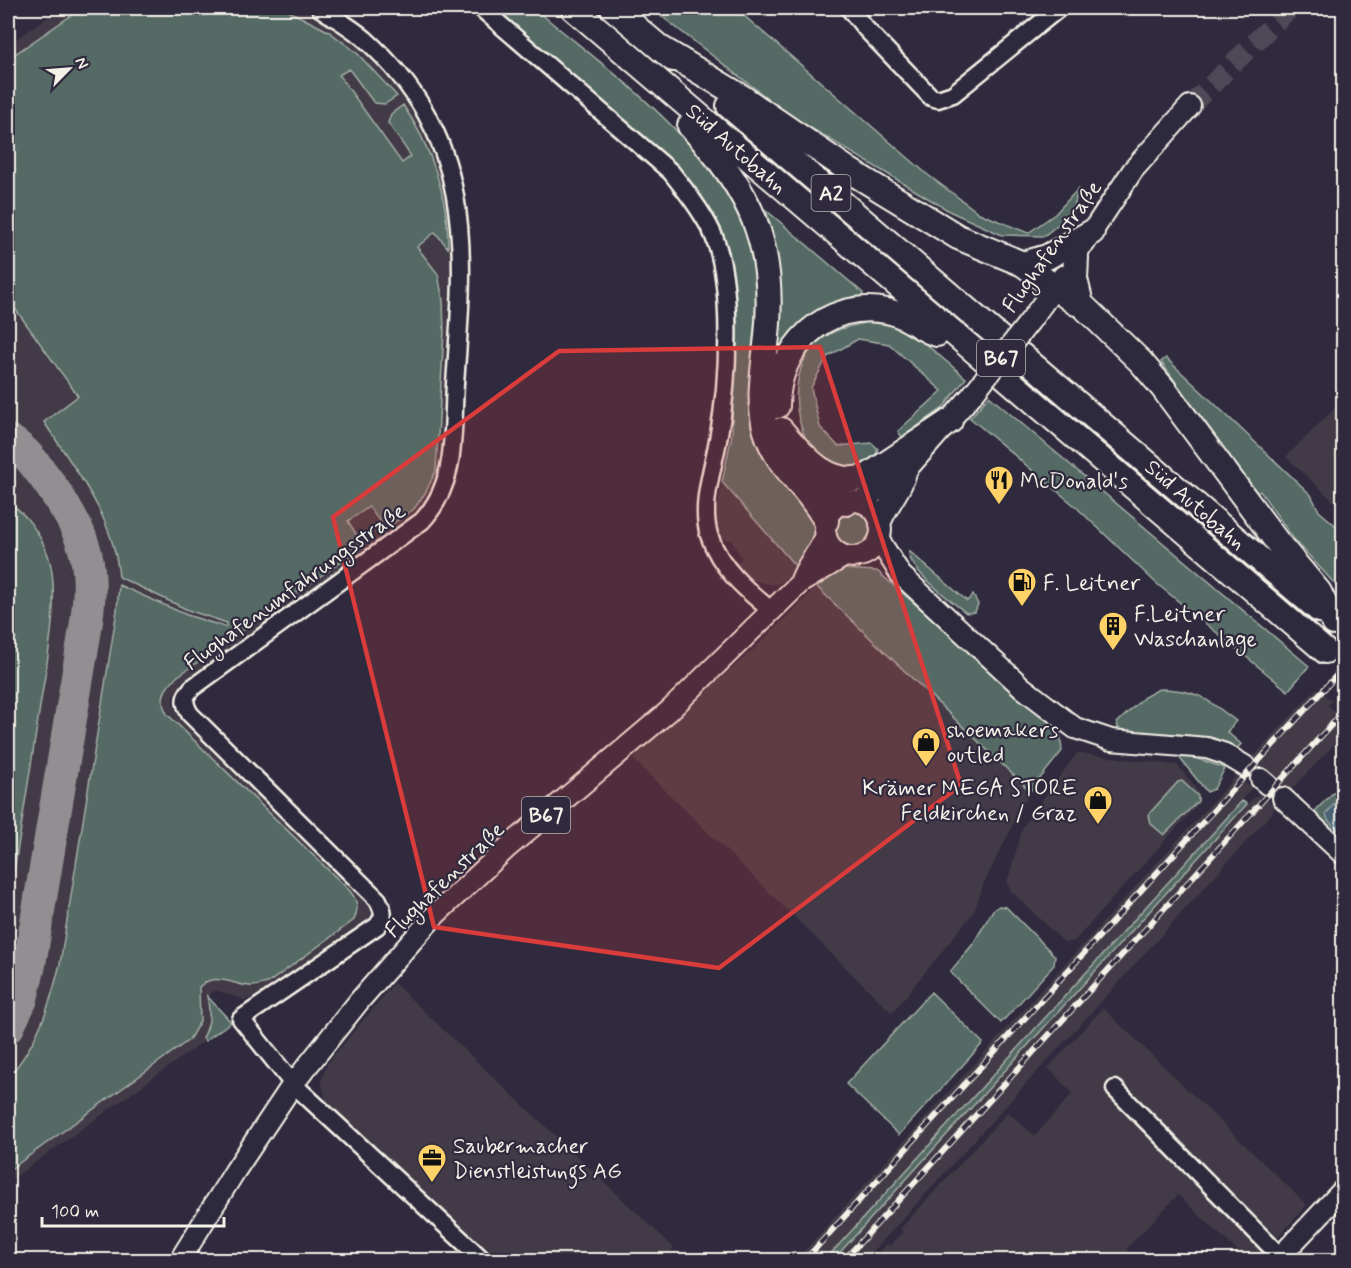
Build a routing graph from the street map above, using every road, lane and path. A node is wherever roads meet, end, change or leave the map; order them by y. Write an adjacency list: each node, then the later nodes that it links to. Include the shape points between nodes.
1 (320, 8): 35 (street, Flughafenumfahrungsstraße, via 364,39 408,85 434,130 451,172 458,211 462,291 449,472 436,505 422,521 185,696 184,704 190,714 378,900 384,911 376,926 241,1019)
2 (481, 8): 29 (street, via 671,172 693,199 713,234 724,282 728,335 723,416 706,502 709,533 723,564 752,596)
3 (573, 8): 8 (highway, Süd Autobahn / A2)
4 (613, 8): 7 (highway, Süd Autobahn / A2)
5 (849, 8): 6 (street, via 931,97 938,99 953,94)
6 (1059, 8)
7 (662, 49): 12 (highway, via 958,237); 15 (highway, Süd Autobahn / A2)
8 (680, 99): 16 (highway, Süd Autobahn / A2); 24 (highway, via 688,124 719,156 742,190 757,226 767,263 770,307 761,406 766,432 776,455 820,510)
9 (1190, 106): 10 (main road, Flughafenstraße / B67, via 1133,170)
10 (1092, 232): 11 (main road, Flughafenstraße / B67); 12 (highway, via 1047,257)
11 (1076, 257): 13 (main road, Flughafenstraße / B67); 14 (highway, via 1075,279)
12 (1023, 264): 13 (highway)
13 (1055, 288): 14 (highway); 20 (main road, Flughafenstraße / B67, bridge)
14 (1081, 304): 30 (highway, via 1163,388 1319,592)
15 (1000, 338)
16 (959, 339): 18 (highway, Süd Autobahn / A2); 21 (highway, via 933,333 914,320 885,310 852,310 830,318 808,333 786,362 777,389)
17 (1021, 355): 30 (highway, Süd Autobahn)
18 (984, 359)
19 (1004, 376): 31 (highway, Süd Autobahn)
20 (950, 421): 21 (highway, via 855,481 834,478 812,463); 22 (main road, Flughafenstraße / B67)
21 (781, 430): 23 (highway, via 795,462 808,477 827,494)
22 (907, 469): 23 (main road, Flughafenstraße / B67, via 871,496); 25 (main road, Flughafenstraße / B67, via 905,480 885,509)
23 (853, 502): 24 (main road, Flughafenstraße / B67, via 832,511); 25 (main road, via 876,513)
24 (826, 528): 26 (main road, via 836,552); 28 (main road, Flughafenstraße / B67, via 821,548 803,572)
25 (880, 532): 26 (main road, Flughafenstraße / B67, via 874,549); 27 (main road)
26 (854, 556): 27 (main road); 28 (main road, Flughafenstraße / B67)
27 (901, 575): 32 (main road, via 1023,688 1075,728 1111,740 1207,748)
28 (800, 583): 29 (main road, Flughafenstraße / B67)
29 (772, 611): 35 (main road, Flughafenstraße / B67, via 669,711 448,903 360,1000)
30 (1339, 627)
31 (1332, 656)
32 (1245, 766)
33 (1283, 798): 34 (main road)
34 (1344, 855)
35 (293, 1084): 39 (main road, Flughafenstraße / B67); 40 (street)
36 (1115, 1089): 38 (street)
37 (1344, 1189): 38 (main road)
38 (1279, 1258)
39 (180, 1260)
40 (483, 1260)

